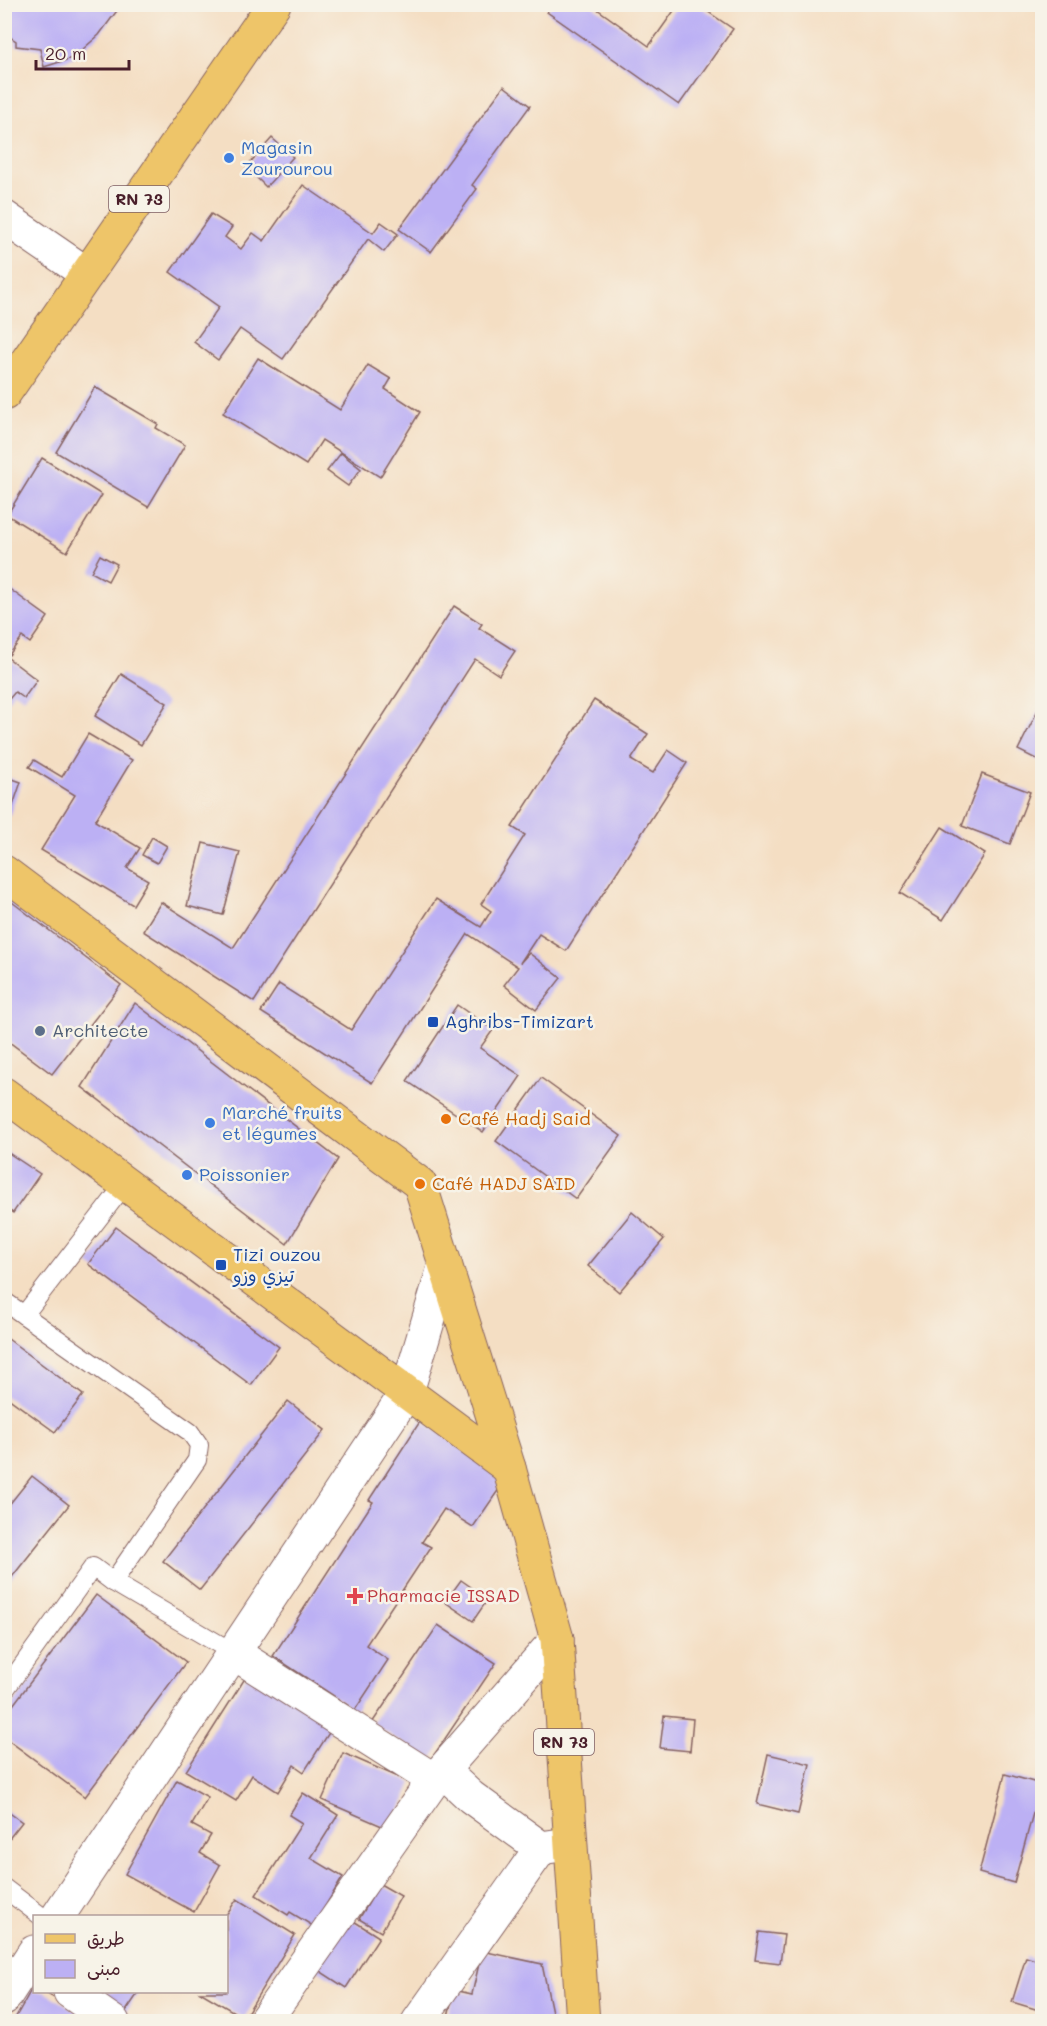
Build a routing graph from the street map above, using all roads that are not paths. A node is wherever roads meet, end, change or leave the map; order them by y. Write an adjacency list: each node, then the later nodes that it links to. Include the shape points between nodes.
1 (274, 4): 3 (main road, RN 73)
2 (4, 217): 3 (street)
3 (87, 274): 4 (main road, RN 73)
4 (4, 394)
5 (4, 872): 8 (main road, RN 73, via 420,1184)
6 (4, 1094): 7 (main road)
7 (125, 1184): 10 (lane); 11 (main road)
8 (445, 1264): 11 (street); 12 (main road, RN 73)
9 (4, 1301): 10 (lane)
10 (24, 1315): 13 (lane, via 190,1432 199,1445 197,1460)
11 (406, 1392): 12 (main road); 15 (street)
12 (509, 1468): 14 (main road, RN 73)
13 (113, 1582): 15 (lane); 16 (lane, via 93,1567)
14 (557, 1639): 17 (street); 18 (main road, RN 73)
15 (234, 1653): 17 (street); 21 (street)
16 (4, 1691)
17 (439, 1776): 18 (street); 26 (street)
18 (556, 1846): 27 (street); 28 (main road, RN 73)
19 (4, 1888): 20 (lane)
20 (38, 1915)
21 (59, 1915)
22 (32, 1961): 24 (street)
23 (71, 1993): 25 (street)
24 (4, 1998)
25 (113, 2022)
26 (264, 2022)
27 (418, 2022)
28 (584, 2022)

